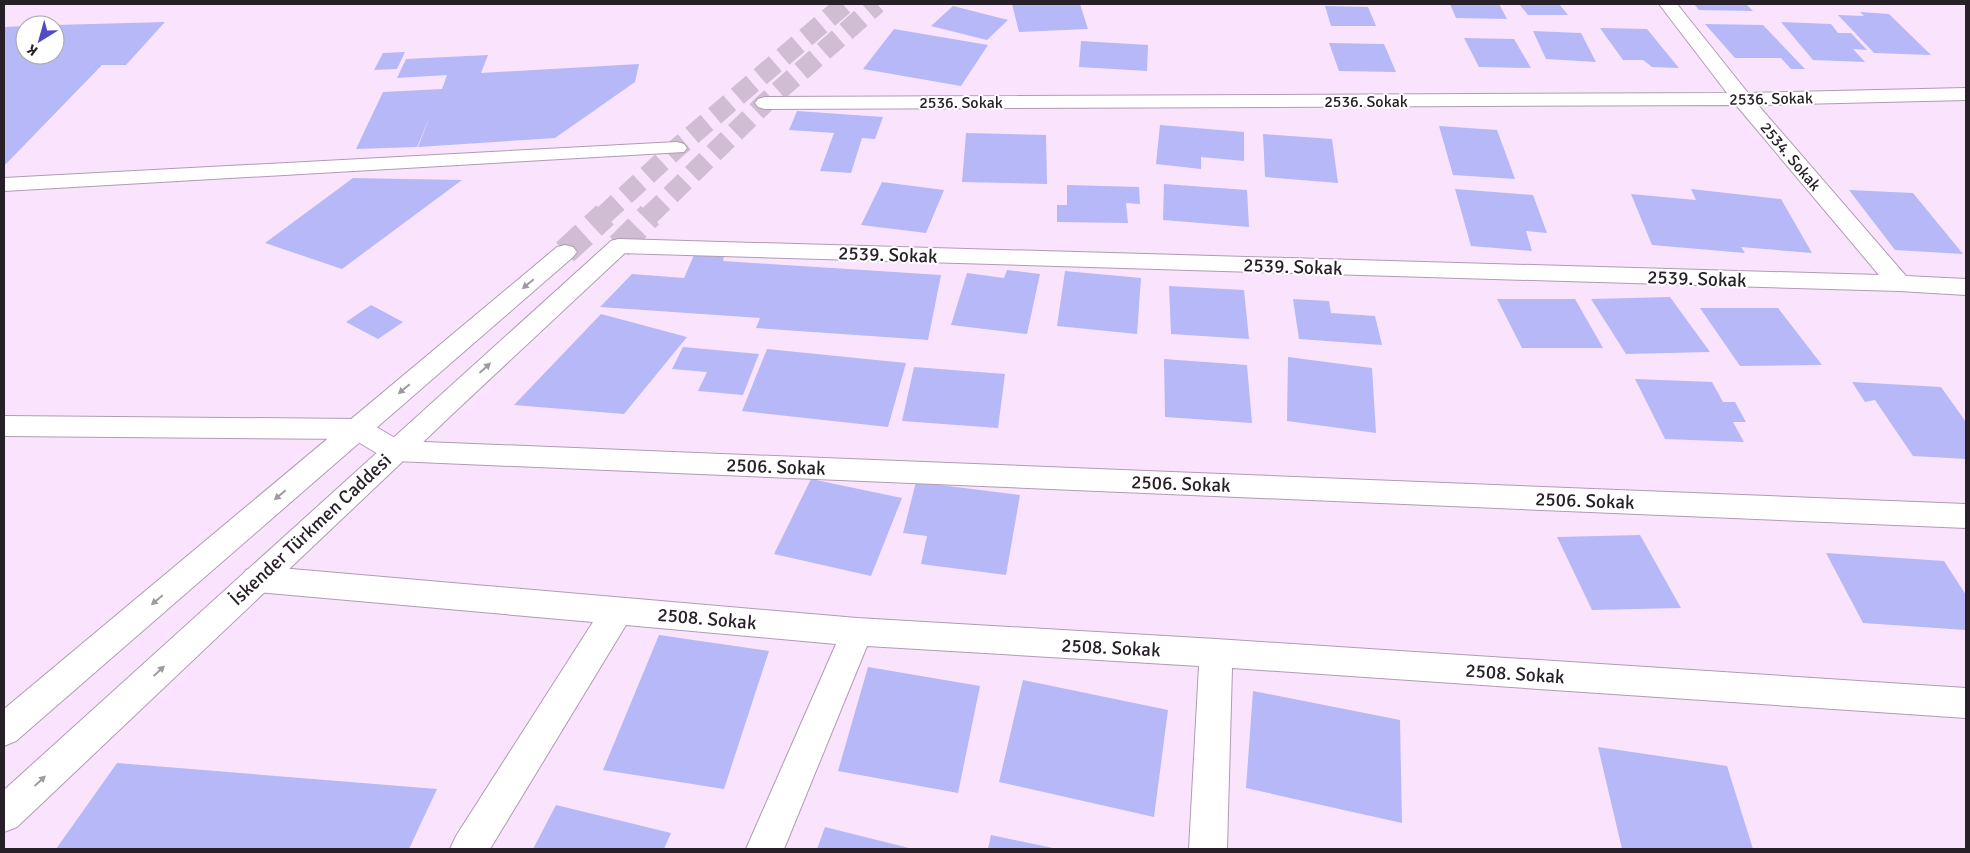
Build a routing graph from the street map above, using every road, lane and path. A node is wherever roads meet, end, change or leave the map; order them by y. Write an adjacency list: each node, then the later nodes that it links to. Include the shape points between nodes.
1 (1668, 4): 3 (street, 2534. Sokak)
2 (1966, 94): 3 (street, 2536. Sokak)
3 (1742, 99): 4 (street, 2536. Sokak); 9 (street, 2534. Sokak)
4 (766, 103)
5 (677, 148): 6 (street)
6 (4, 185)
7 (619, 246): 9 (street, 2539. Sokak); 13 (street, İskender Türkmen Caddesi, one-way to 7)
8 (565, 252): 12 (street, one-way to 12)
9 (1899, 283): 10 (street, 2539. Sokak)
10 (1966, 287)
11 (4, 426): 12 (street)
12 (358, 429): 13 (street); 20 (street, one-way to 20)
13 (395, 450): 14 (street, 2506. Sokak); 15 (street, İskender Türkmen Caddesi)
14 (1966, 516)
15 (257, 579): 16 (street, 2508. Sokak); 21 (street, İskender Türkmen Caddesi, one-way to 15)
16 (618, 610): 17 (street, 2508. Sokak); 22 (street)
17 (857, 632): 18 (street, 2508. Sokak); 23 (street)
18 (1216, 654): 19 (street, 2508. Sokak); 24 (street)
19 (1966, 703)
20 (4, 730)
21 (4, 814)
22 (469, 849)
23 (764, 849)
24 (1208, 849)

